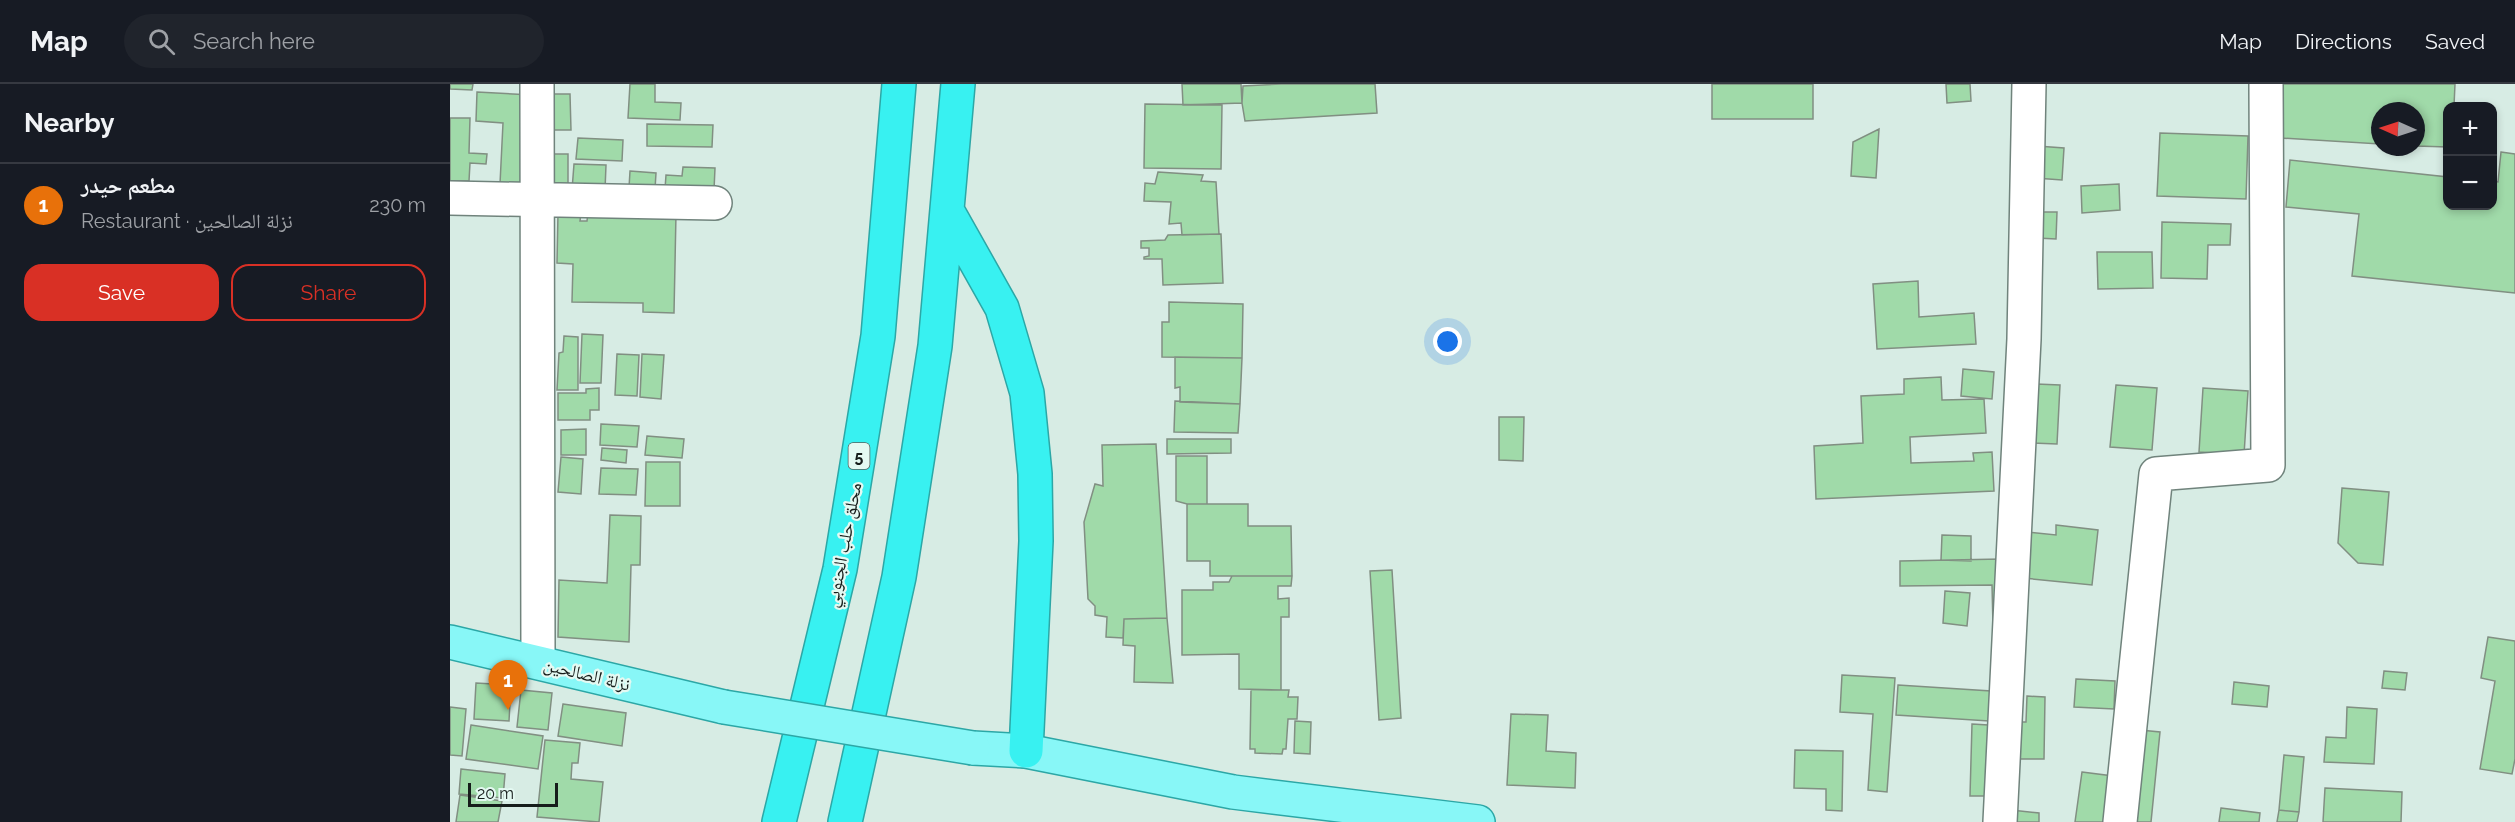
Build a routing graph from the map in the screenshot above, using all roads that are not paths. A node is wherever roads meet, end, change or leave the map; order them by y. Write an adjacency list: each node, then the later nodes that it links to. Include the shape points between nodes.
1 (537, 84): 7 (street)
2 (899, 84): 13 (highway, محلق حلب الجنوبي / 5, via 879,336 840,569)
3 (958, 84): 9 (highway)
4 (2029, 84): 16 (street, via 2023,350)
5 (2266, 84): 17 (street, via 2268,465 2156,474)
6 (450, 198): 7 (street)
7 (537, 199): 8 (street); 11 (street)
8 (715, 203)
9 (948, 212): 12 (highway, via 1002,308 1027,393 1035,474 1036,541); 14 (highway, via 935,346 899,577)
10 (450, 642): 11 (main road, نزلة الصالحين)
11 (538, 662): 12 (main road, نزلة الصالحين, bridge, via 724,707 973,748)
12 (1026, 751): 15 (main road, نزلة الصالحين, via 1233,792)
13 (779, 822)
14 (845, 822)
15 (1478, 822)
16 (2000, 822)
17 (2120, 822)

